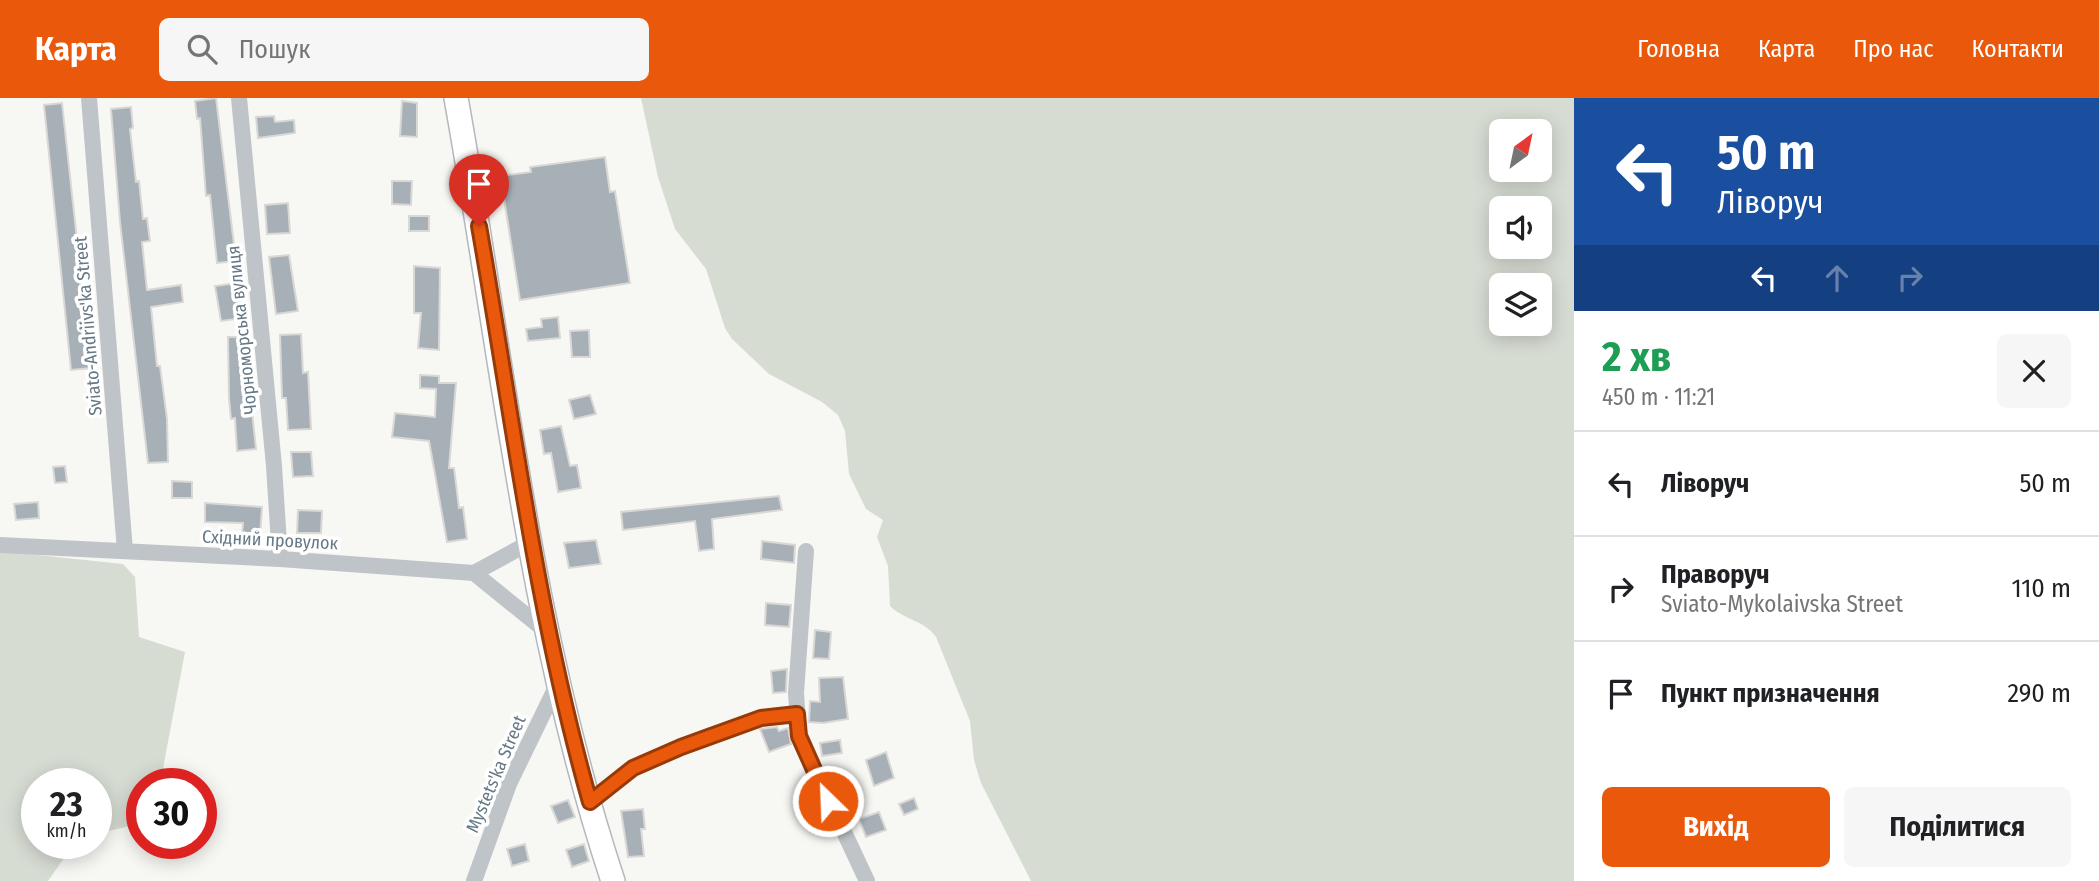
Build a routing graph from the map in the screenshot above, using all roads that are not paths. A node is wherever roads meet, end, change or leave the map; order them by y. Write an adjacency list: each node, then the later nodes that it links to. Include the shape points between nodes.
1 (89, 98): 6 (street, Sviato-Andriivs'ka Street)
2 (239, 98): 8 (street, Чорноморська вулиця)
3 (456, 98): 4 (street)
4 (530, 543): 9 (street); 10 (street)
5 (0, 545): 6 (street, Східний провулок)
6 (125, 551): 8 (street, Східний провулок)
7 (806, 551): 12 (street)
8 (280, 559): 9 (street, Східний провулок)
9 (474, 573): 10 (street)
10 (547, 632): 11 (street)
11 (558, 683): 13 (street); 14 (street, Mystets'ka Street, via 509,784)
12 (797, 714): 13 (street, via 761,718 681,747 633,768); 16 (street, via 799,736)
13 (590, 802): 15 (street)
14 (474, 881)
15 (612, 881)
16 (867, 881)

